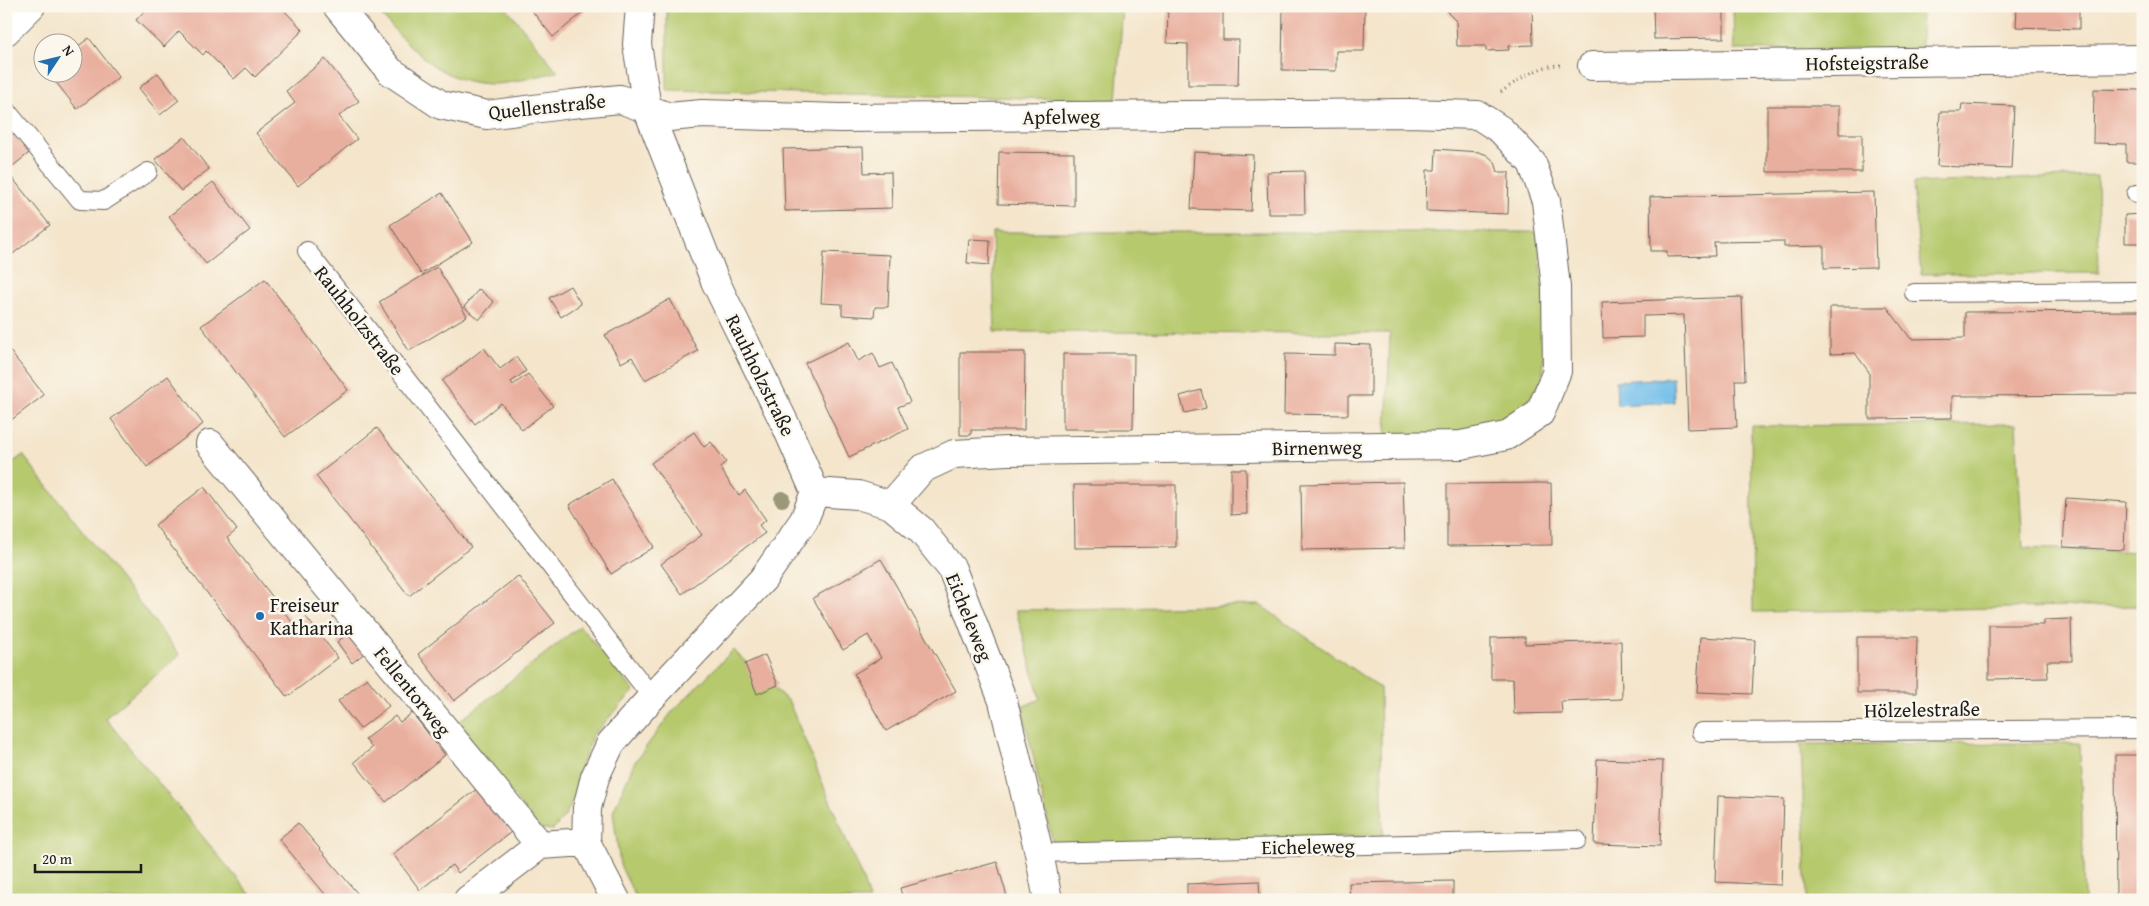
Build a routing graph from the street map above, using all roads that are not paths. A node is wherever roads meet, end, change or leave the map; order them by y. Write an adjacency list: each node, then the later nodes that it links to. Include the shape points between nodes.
1 (31, 6): 4 (street)
2 (338, 6): 7 (street, Quellenstraße, via 390,71 441,104 487,116 620,99)
3 (640, 6): 7 (street, Rauhholzstraße, via 637,44)
4 (6, 32)
5 (2143, 59): 6 (street, Hofsteigstraße)
6 (1592, 66)
7 (647, 108): 10 (street, Apfelweg, via 670,117 702,114 840,118 1478,115 1502,130 1532,163); 15 (street, Rauhholzstraße, via 715,281)
8 (6, 110): 9 (lane, via 80,200 104,201)
9 (148, 172)
10 (1546, 201): 16 (street, Birnenweg, via 1556,287 1557,371 1540,413 1506,436 1461,445 954,454 922,468)
11 (307, 251): 17 (lane, Rauhholzstraße)
12 (2143, 290): 13 (lane)
13 (1914, 293)
14 (210, 444): 22 (street, Fellentorweg)
15 (815, 492): 16 (street, Eicheleweg, via 858,495); 17 (street, via 804,520 763,579)
16 (891, 505): 23 (street, Eicheleweg, via 921,530 952,569 1003,701)
17 (652, 697): 21 (street, via 611,743 595,777 587,808)
18 (2143, 729): 19 (lane, Hölzelestraße)
19 (1701, 732)
20 (1577, 840): 23 (lane, Eicheleweg)
21 (586, 842): 22 (street); 25 (street)
22 (540, 845): 24 (street)
23 (1039, 853): 26 (street, Eicheleweg)
24 (468, 900)
25 (616, 900)
26 (1048, 900)

